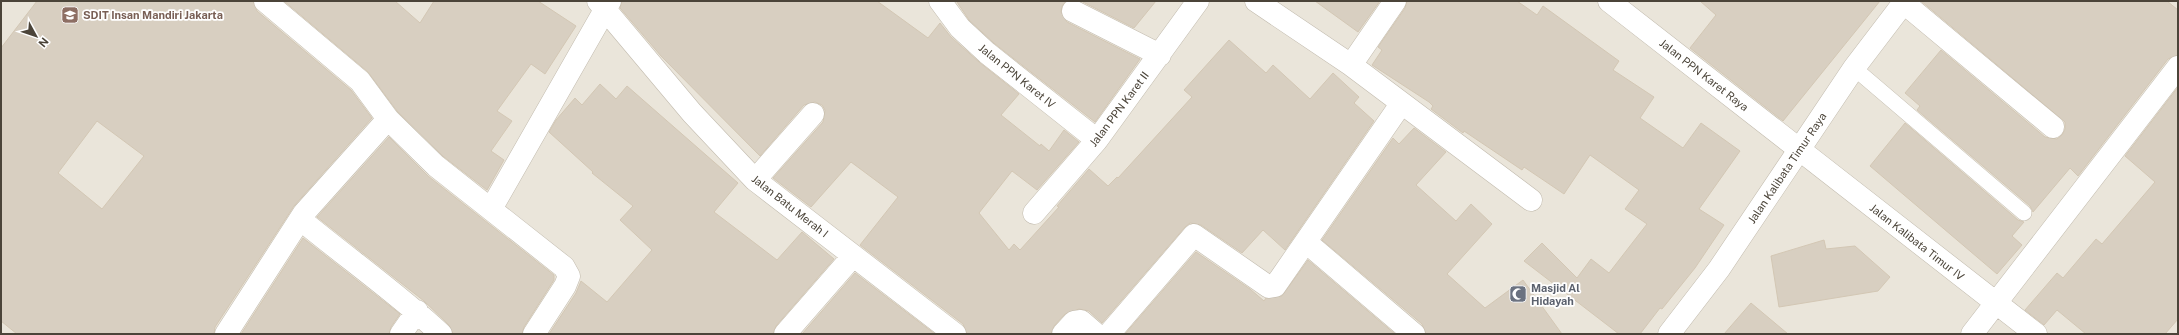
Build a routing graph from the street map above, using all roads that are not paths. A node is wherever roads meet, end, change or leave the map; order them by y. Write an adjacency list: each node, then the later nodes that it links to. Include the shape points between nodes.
1 (264, 1): 16 (street, via 360,81)
2 (1198, 1): 10 (street, Jalan PPN Karet II)
3 (1256, 1): 11 (street)
4 (1396, 1): 11 (street)
5 (1609, 1): 19 (street, Jalan PPN Karet Raya)
6 (943, 2): 18 (street, Jalan PPN Karet IV, via 960,28 987,54)
7 (1904, 2): 13 (street, Jalan Kalibata Timur Raya); 17 (street)
8 (604, 3): 20 (street, Jalan Batu Merah I, via 692,113); 22 (street)
9 (1073, 11): 10 (street)
10 (1160, 55): 18 (street, Jalan PPN Karet II)
11 (1351, 65): 14 (street)
12 (2178, 67): 28 (street)
13 (1854, 68): 19 (street, Jalan Kalibata Timur Raya); 24 (lane)
14 (1401, 104): 21 (street); 26 (street)
15 (813, 114): 20 (street)
16 (388, 119): 22 (street, via 436,166); 25 (street)
17 (2053, 127)
18 (1097, 140): 23 (street, Jalan PPN Karet II)
19 (1799, 149): 28 (street, Jalan Kalibata Timur IV); 40 (street, Jalan Kalibata Timur Raya, via 1719,269)
20 (755, 180): 27 (street, Jalan Batu Merah I)
21 (1531, 200)
22 (491, 209): 33 (street, via 564,267 569,276)
23 (1034, 213)
24 (2024, 213)
25 (300, 219): 29 (street); 30 (street)
26 (1306, 242): 38 (street, via 1272,288 1194,235); 39 (street)
27 (853, 256): 34 (street); 35 (street, Jalan Batu Merah I)
28 (1995, 303): 41 (street); 42 (street, Jalan Kalibata Timur IV)
29 (417, 311): 31 (street); 32 (street)
30 (226, 334)
31 (401, 334)
32 (442, 334)
33 (534, 334)
34 (785, 334)
35 (955, 334)
36 (1063, 334): 37 (street, via 1074,322 1081,321)
37 (1096, 334)
38 (1109, 334)
39 (1414, 334)
40 (1669, 334)
41 (1972, 334)
42 (2036, 334)

